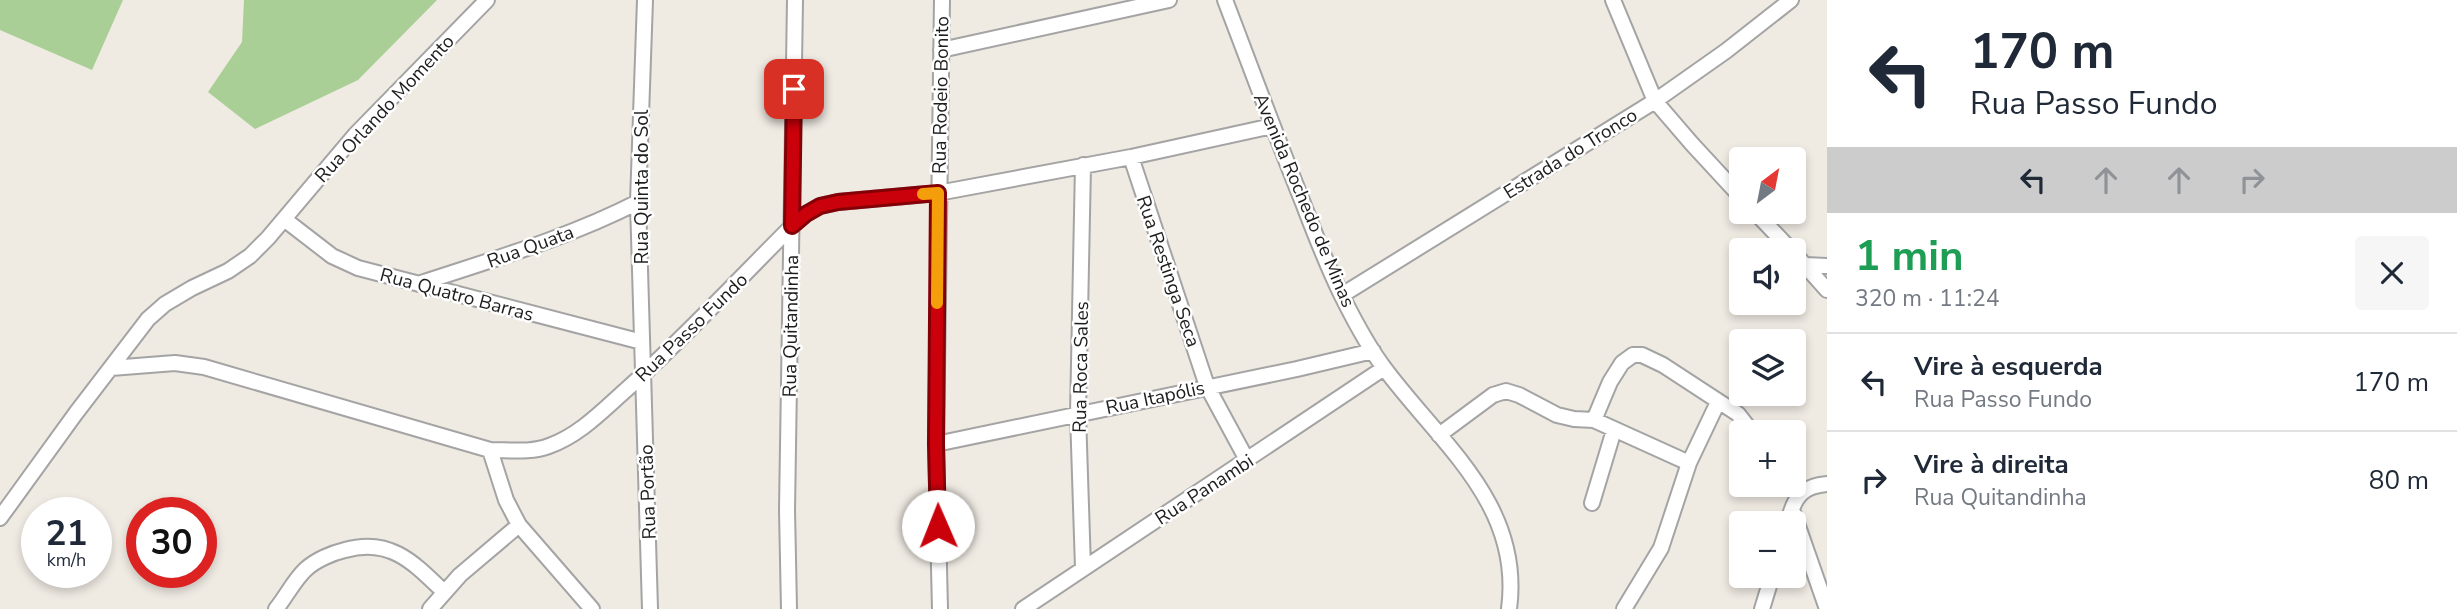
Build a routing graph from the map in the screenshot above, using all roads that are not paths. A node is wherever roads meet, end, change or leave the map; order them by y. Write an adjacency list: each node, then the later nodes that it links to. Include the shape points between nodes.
1 (487, 0): 17 (street, Rua Orlando Momento, via 389,99)
2 (645, 0): 16 (street, Rua Quinta do Sol)
3 (795, 0): 19 (street, Rua Quitandinha)
4 (942, 0): 9 (street, Rua Rodeio Bonito)
5 (1168, 0): 9 (street)
6 (1225, 0): 11 (street, Avenida Rochedo de Minas)
7 (1613, 0): 10 (street)
8 (1791, 0): 10 (street, Estrada do Tronco)
9 (941, 50): 15 (street, Rua Rodeio Bonito)
10 (1655, 101): 14 (street); 26 (street, Estrada do Tronco)
11 (1272, 126): 12 (street, Rua Passo Fundo); 26 (street, Avenida Rochedo de Minas)
12 (1130, 157): 13 (street, Rua Passo Fundo); 32 (street, Rua Restinga Seca)
13 (1083, 165): 15 (street, Rua Passo Fundo); 34 (street, Rua Roca Sales)
14 (1729, 184)
15 (938, 193): 19 (street, Rua Passo Fundo, via 820,206); 39 (street, Rua Rodeio Bonito)
16 (638, 202): 24 (street, Rua Quata); 27 (street, Rua Quinta do Sol)
17 (284, 219): 24 (street, Rua Quatro Barras, via 332,256 358,268); 29 (street, Rua Orlando Momento, via 250,256 148,319)
18 (1767, 224): 20 (street)
19 (792, 226): 31 (street, Rua Passo Fundo); 56 (street, Rua Quitandinha)
20 (1780, 238)
21 (1806, 265): 23 (street)
22 (1806, 266): 25 (street)
23 (1827, 266)
24 (420, 284): 27 (street, Rua Quatro Barras)
25 (1827, 290)
26 (1342, 295): 28 (street, Avenida Rochedo de Minas)
27 (642, 342): 31 (street, Rua Quinta do Sol)
28 (1373, 351): 30 (street, Avenida Rochedo de Minas); 32 (street, Rua Itapólis)
29 (111, 368): 40 (street, Rua Passo Fundo, via 175,363 204,367); 46 (street, Rua Orlando Momento)
30 (1384, 368): 38 (street, Avenida Rochedo de Minas); 41 (street, Rua Panambi)
31 (643, 374): 40 (street, Rua Passo Fundo, via 572,435 548,447); 55 (street, Rua Portão)
32 (1208, 386): 34 (street, Rua Itapólis); 41 (street, Rua Restinga Seca)
33 (1718, 402): 35 (street, via 1652,359 1633,355 1610,382); 36 (street); 42 (street)
34 (1078, 414): 39 (street, Rua Itapólis); 49 (street, Rua Roca Sales)
35 (1594, 420): 37 (street); 38 (street, via 1557,415 1506,391)
36 (1743, 420)
37 (1614, 430): 42 (street); 45 (street)
38 (1439, 435): 59 (street, Avenida Rochedo de Minas, via 1476,481 1505,538 1511,567)
39 (936, 444): 57 (street, Rua Rodeio Bonito)
40 (490, 450): 47 (street)
41 (1247, 460): 49 (street, Rua Panambi)
42 (1689, 463): 60 (street, via 1661,548)
43 (1827, 484): 44 (street)
44 (1806, 487)
45 (1592, 503)
46 (0, 518)
47 (519, 525): 51 (street); 54 (street)
48 (1806, 556): 62 (street)
49 (1083, 568): 58 (street, Rua Panambi)
50 (1768, 588): 61 (street)
51 (444, 592): 52 (street, via 391,549 363,544 332,553 306,570); 53 (street)
52 (276, 609)
53 (430, 609)
54 (592, 609)
55 (650, 609)
56 (789, 609)
57 (940, 609)
58 (1023, 609)
59 (1506, 609)
60 (1624, 609)
61 (1762, 609)
62 (1827, 609)

